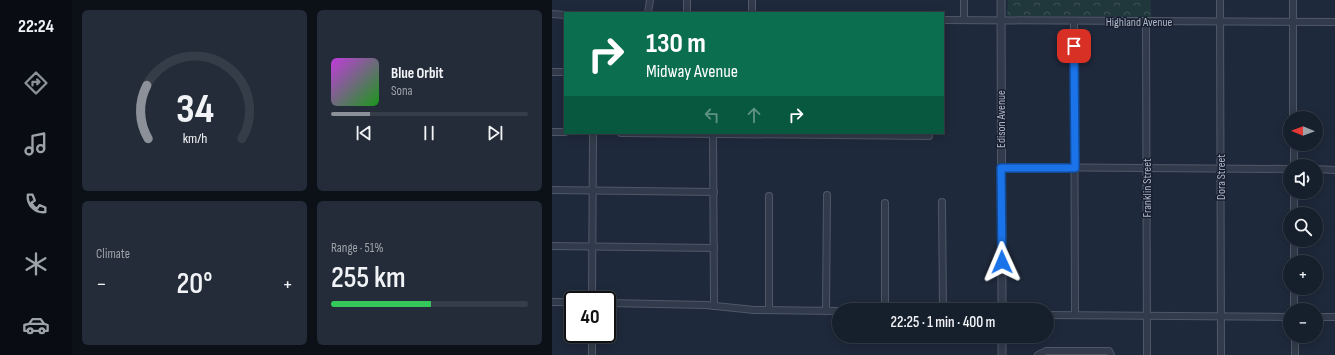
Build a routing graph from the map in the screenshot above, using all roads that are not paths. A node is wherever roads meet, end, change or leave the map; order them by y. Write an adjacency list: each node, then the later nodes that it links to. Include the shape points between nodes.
1 (650, 0): 8 (street)
2 (687, 0): 9 (street)
3 (752, 0): 10 (street)
4 (964, 0): 14 (street)
5 (1001, 0): 15 (street, Edison Avenue)
6 (1220, 0): 18 (street, Dora Street)
7 (1293, 0): 19 (street)
8 (648, 12)
9 (687, 12)
10 (752, 12)
11 (552, 14): 12 (street)
12 (564, 15)
13 (944, 20): 14 (street, Highland Avenue)
14 (964, 20): 15 (street, Highland Avenue)
15 (1000, 21): 16 (street, Highland Avenue); 30 (street, Edison Avenue)
16 (1074, 21): 17 (street, Highland Avenue); 31 (street)
17 (1146, 22): 18 (street, Highland Avenue); 32 (street, Franklin Street)
18 (1220, 22): 19 (street, Highland Avenue); 33 (street, Dora Street)
19 (1293, 22): 20 (street, Highland Avenue); 23 (street)
20 (1335, 22)
21 (552, 72): 22 (street)
22 (564, 72)
23 (1294, 111)
24 (552, 132): 25 (street)
25 (564, 132)
26 (593, 134): 38 (street)
27 (713, 134): 28 (street); 39 (street)
28 (850, 134): 29 (street)
29 (929, 136)
30 (1001, 168): 31 (street); 53 (street, Edison Avenue)
31 (1075, 168): 32 (street); 59 (street)
32 (1147, 169): 33 (street); 60 (street, Franklin Street)
33 (1220, 169): 34 (street); 61 (street, Dora Street)
34 (1283, 169)
35 (1323, 170): 36 (street)
36 (1335, 170)
37 (552, 190): 38 (street)
38 (592, 191): 39 (street); 45 (street)
39 (714, 192): 46 (street)
40 (827, 195): 56 (street)
41 (769, 196): 55 (street)
42 (942, 202): 52 (street)
43 (885, 203): 51 (street)
44 (552, 246): 45 (street)
45 (592, 247): 46 (street); 47 (street)
46 (714, 248): 54 (street)
47 (592, 291)
48 (552, 302): 49 (street)
49 (564, 302)
50 (616, 303): 54 (street)
51 (885, 303)
52 (943, 303)
53 (1002, 303)
54 (714, 306): 55 (street)
55 (769, 310): 56 (street)
56 (826, 311): 57 (street)
57 (832, 311)
58 (1054, 315): 59 (street)
59 (1075, 315): 60 (street)
60 (1147, 316): 61 (street); 72 (street, Franklin Street)
61 (1221, 316): 62 (street); 73 (street, Dora Street)
62 (1283, 316)
63 (1323, 317): 64 (street)
64 (1335, 317)
65 (592, 343): 68 (street)
66 (1002, 343): 69 (street)
67 (1294, 343): 74 (street)
68 (592, 355)
69 (1002, 355)
70 (1038, 355): 71 (street, via 1046,351 1100,351 1110,352)
71 (1112, 355)
72 (1148, 355)
73 (1221, 355)
74 (1295, 355)

